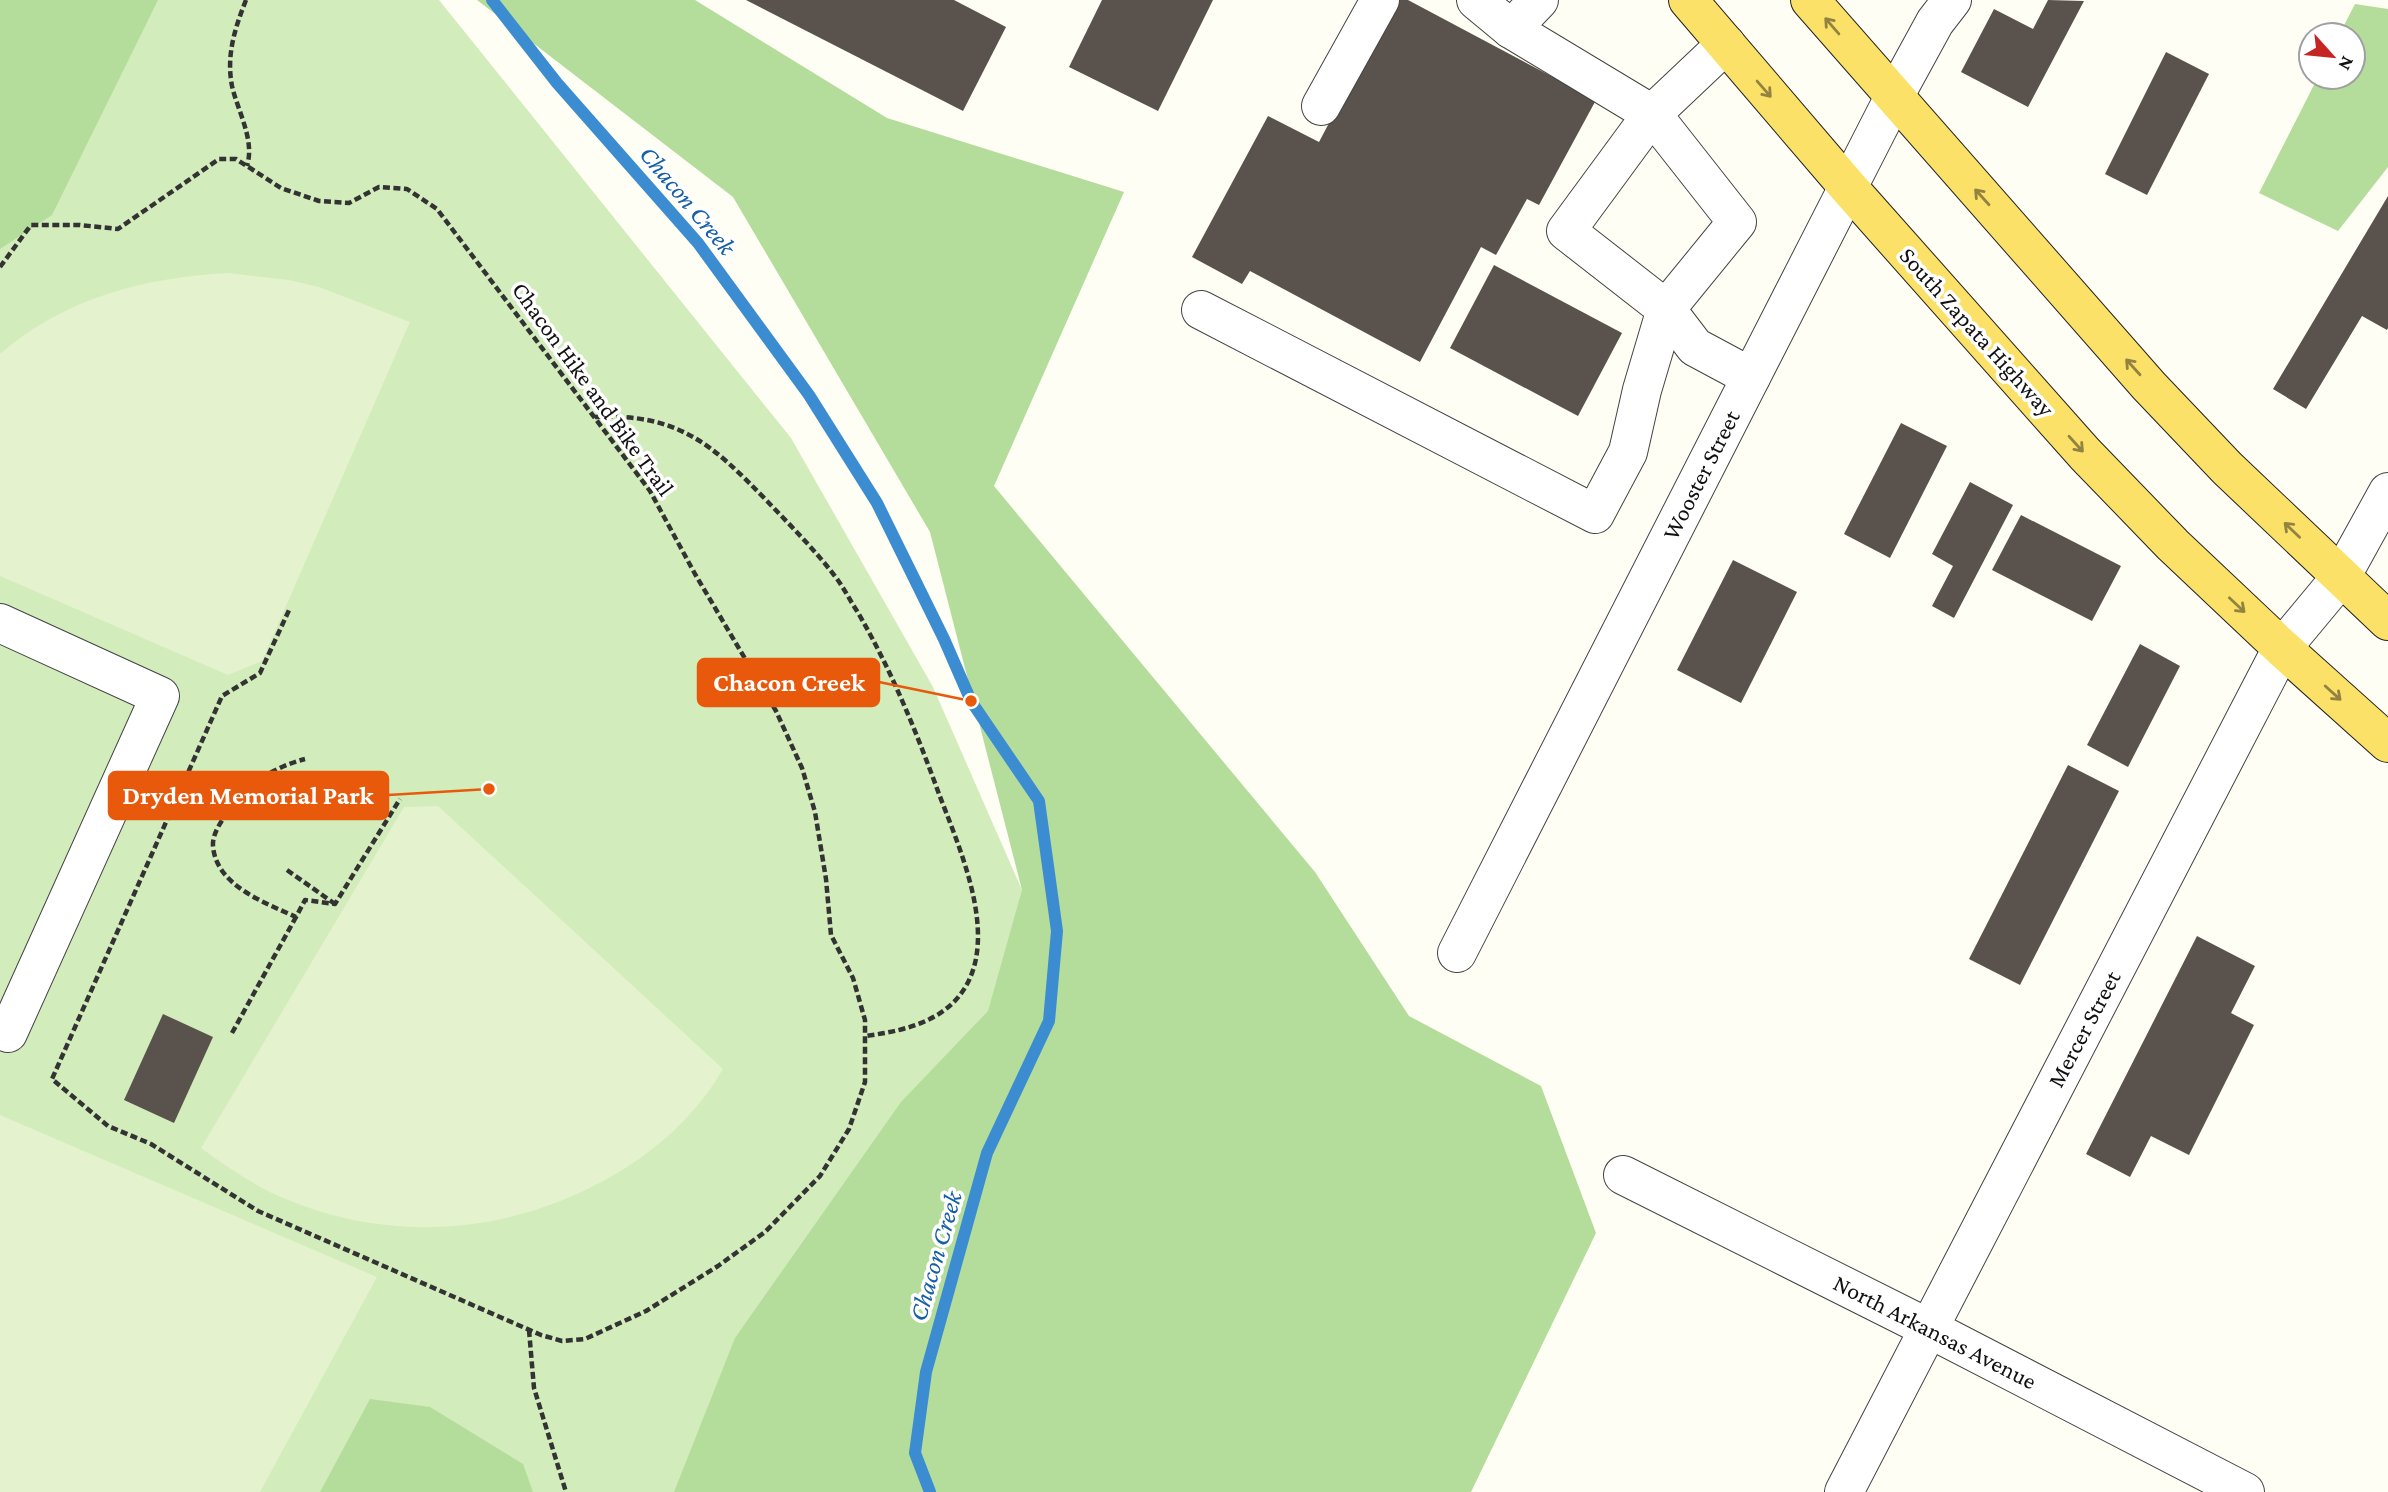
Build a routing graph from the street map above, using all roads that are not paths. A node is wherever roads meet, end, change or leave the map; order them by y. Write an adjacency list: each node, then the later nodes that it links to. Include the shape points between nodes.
1 (1380, 0): 10 (street)
2 (1476, 0): 7 (street)
3 (1539, 0): 7 (street)
4 (1688, 0): 8 (main road, South Zapata Highway)
5 (1810, 0): 9 (main road, one-way to 5)
6 (1952, 0): 9 (street, Wooster Street)
7 (1511, 29): 11 (street)
8 (1726, 44): 11 (street); 12 (main road, South Zapata Highway, one-way to 12)
9 (1894, 97): 12 (street, Wooster Street); 17 (main road, one-way to 9, via 2149,386)
10 (1321, 106)
11 (1652, 114): 13 (street, via 1737,222); 13 (street, via 1566,231)
12 (1848, 187): 15 (street, Wooster Street); 20 (main road, South Zapata Highway, one-way to 20, via 2085,454)
13 (1666, 309): 14 (street, via 1628,452 1595,514); 15 (street, via 1695,347)
14 (1201, 310)
15 (1751, 377): 22 (street, Wooster Street)
16 (2388, 492): 17 (street, Mercer Street)
17 (2341, 577): 18 (main road); 20 (street, Mercer Street)
18 (2388, 621)
19 (0, 623): 23 (street, via 160,696 8,1033)
20 (2282, 648): 21 (main road, South Zapata Highway, one-way to 21); 25 (street, Mercer Street)
21 (2388, 743)
22 (1457, 953)
23 (0, 1030)
24 (1623, 1175): 25 (street, North Arkansas Avenue)
25 (1928, 1328): 26 (street, Mercer Street); 27 (street, North Arkansas Avenue)
26 (1844, 1492)
27 (2245, 1492)

